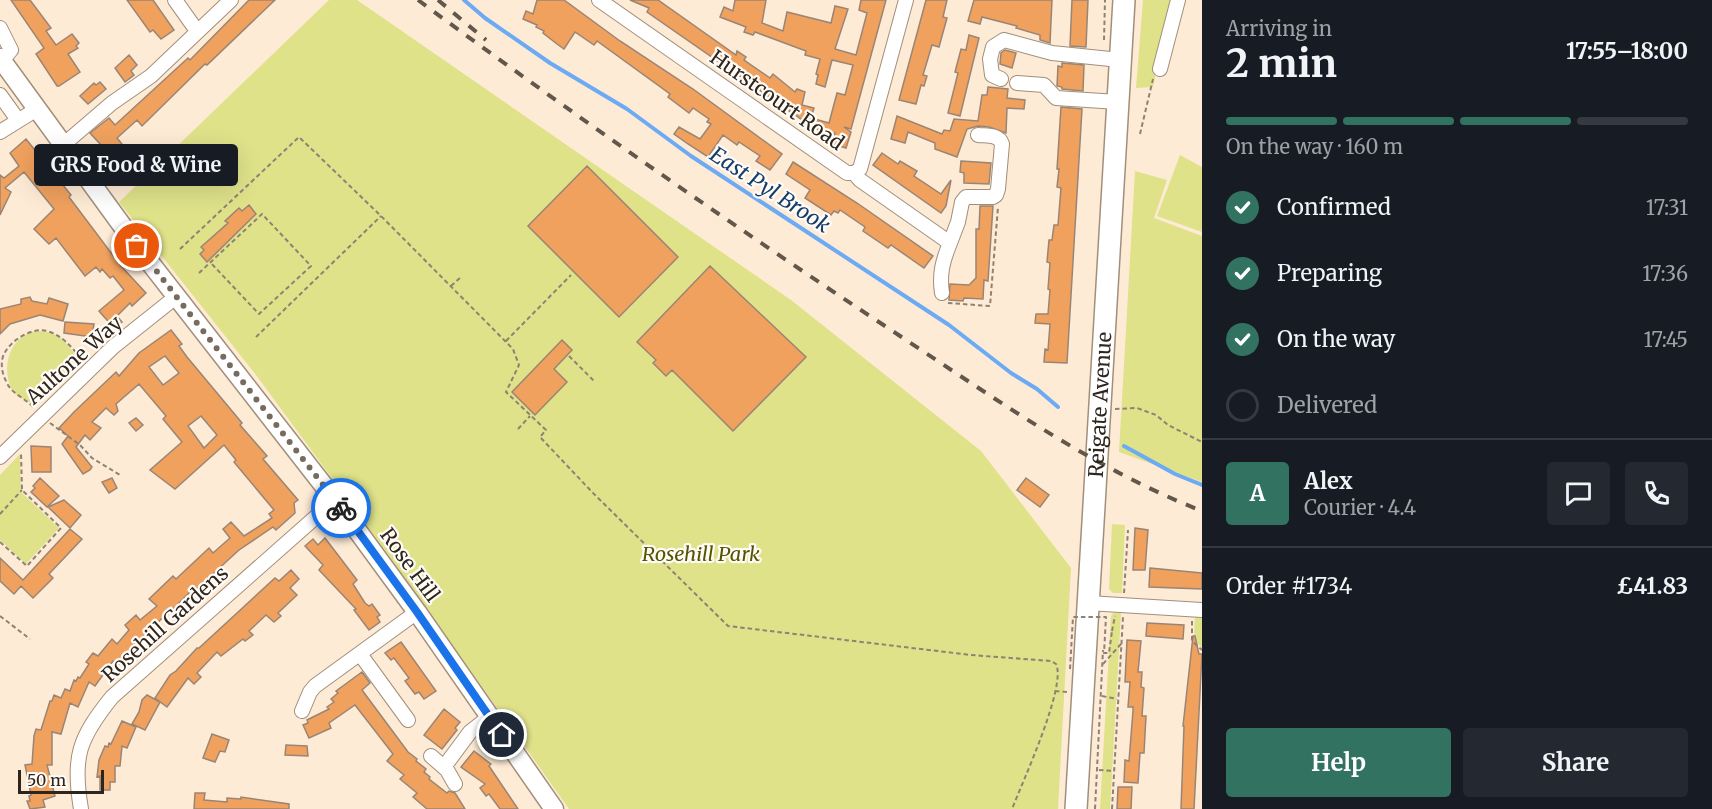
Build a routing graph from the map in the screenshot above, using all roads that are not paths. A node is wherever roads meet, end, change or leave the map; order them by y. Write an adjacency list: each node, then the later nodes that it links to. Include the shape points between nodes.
1 (176, 0): 8 (street)
2 (231, 0): 8 (street)
3 (599, 0): 21 (street, Hurstcourt Road, via 847,173)
4 (906, 0): 21 (street, via 860,169)
5 (1124, 0): 10 (highway, Reigate Avenue)
6 (1178, 0): 11 (street)
7 (0, 28): 9 (street, via 11,50)
8 (197, 31): 20 (street, via 151,76)
9 (1, 60): 16 (main road, Rose Hill)
10 (1120, 60): 12 (street, via 1052,52 1004,40 993,47 990,59 992,75); 15 (highway, Reigate Avenue)
11 (1160, 69)
12 (1001, 79)
13 (1017, 83): 15 (street, via 1044,85 1056,98)
14 (0, 95): 17 (street)
15 (1118, 102): 27 (highway, Reigate Avenue)
16 (37, 109): 17 (street); 20 (main road, Rose Hill)
17 (18, 120): 18 (street)
18 (0, 132)
19 (978, 135): 22 (street, via 998,137 1002,144 998,189 989,198 966,197)
20 (63, 145): 24 (main road, Rose Hill)
21 (854, 174): 22 (street, Hurstcourt Road)
22 (950, 243): 23 (street, via 942,261)
23 (942, 293)
24 (177, 296): 25 (street, Aultone Way, via 113,347); 26 (main road, Rose Hill)
25 (0, 457)
26 (335, 500): 29 (main road, Rose Hill); 37 (street, Rosehill Gardens, via 112,698 92,722 77,764)
27 (1088, 603): 28 (street); 39 (highway, Reigate Avenue)
28 (1197, 609)
29 (417, 612): 30 (street); 32 (main road, Rose Hill)
30 (360, 654): 31 (street, via 310,692); 33 (street)
31 (302, 711)
32 (489, 717): 35 (street, via 470,732); 38 (main road, Rose Hill)
33 (408, 720)
34 (431, 756): 35 (street)
35 (444, 767): 36 (street)
36 (455, 784)
37 (81, 809)
38 (554, 809)
39 (1076, 809)

